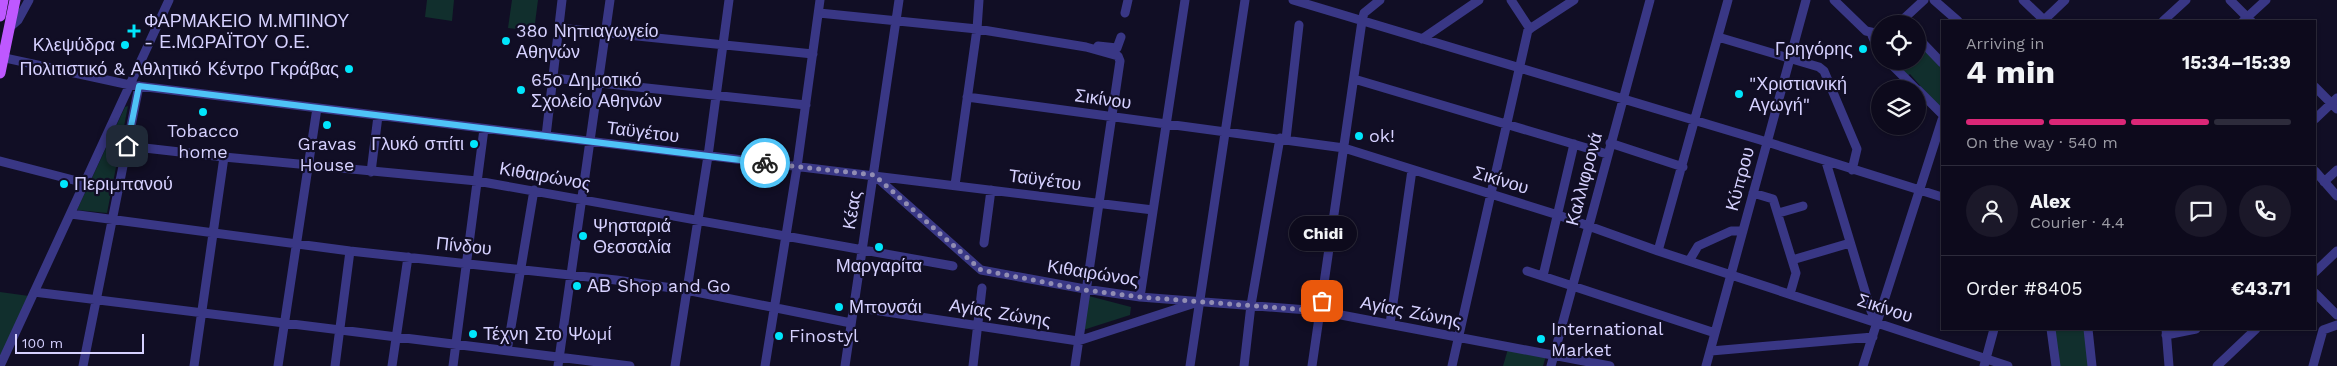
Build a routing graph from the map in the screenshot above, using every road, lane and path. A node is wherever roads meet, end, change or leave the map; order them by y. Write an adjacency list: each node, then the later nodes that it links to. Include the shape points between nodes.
1 (3, 0): 34 (main road)
2 (15, 0): 43 (main road)
3 (29, 0): 43 (street, via 18,20)
4 (169, 0): 66 (street)
5 (562, 0): 44 (street)
6 (610, 0): 47 (street)
7 (729, 0): 52 (street)
8 (817, 0): 31 (street)
9 (900, 0): 40 (street, Κέας)
10 (979, 0): 46 (street)
11 (1128, 0): 32 (street)
12 (1185, 0): 81 (street)
13 (1245, 0): 84 (street)
14 (1293, 0): 41 (street)
15 (1380, 0): 41 (street, via 1364,13)
16 (1479, 0): 51 (street)
17 (1511, 0): 45 (street)
18 (1574, 0): 30 (street)
19 (1650, 0): 71 (street, Καλλιφρονά)
20 (1728, 0): 50 (street)
21 (1806, 0): 57 (street, Κύπρου)
22 (1834, 0): 48 (street, via 1863,29)
23 (1924, 0): 33 (street)
24 (1934, 0): 35 (street)
25 (2024, 0): 36 (street)
26 (2065, 0): 37 (street)
27 (2186, 0): 38 (street)
28 (2230, 0): 39 (street)
29 (2266, 0): 39 (street)
30 (1560, 4): 45 (street)
31 (819, 13): 40 (street); 55 (street)
32 (1125, 13)
33 (1908, 15)
34 (0, 16)
35 (1957, 20)
36 (2043, 20)
37 (2045, 20)
38 (2164, 20)
39 (2247, 20)
40 (897, 21): 46 (street); 106 (street, Κέας)
41 (1362, 21): 51 (street); 63 (street)
42 (1299, 25): 86 (street)
43 (10, 27): 56 (main road)
44 (559, 28): 47 (street); 62 (street)
45 (1530, 29): 59 (street)
46 (977, 30): 54 (street); 69 (street)
47 (606, 32): 52 (street); 65 (street)
48 (1871, 32)
49 (1121, 37): 54 (street, via 1117,48)
50 (1718, 37): 57 (street); 79 (street)
51 (1422, 39): 59 (street)
52 (723, 43): 55 (street); 68 (street)
53 (1926, 46): 58 (street)
54 (1086, 47): 77 (street, via 1118,56 1120,61)
55 (813, 54): 73 (street)
56 (2, 57): 61 (main road); 66 (street, Ταϋγέτου)
57 (1790, 58): 88 (street, Κύπρου); 102 (street, via 1824,71 1857,149)
58 (1941, 62)
59 (1520, 69): 71 (street); 82 (street)
60 (1897, 70): 64 (street)
61 (0, 73)
62 (553, 78): 65 (street); 85 (street)
63 (1354, 79): 82 (street); 92 (street)
64 (1908, 80)
65 (599, 83): 68 (street); 87 (street)
66 (134, 86): 74 (street, Ταϋγέτου); 91 (street); 109 (street)
67 (2316, 88): 72 (street)
68 (716, 94): 73 (street); 94 (street)
69 (967, 97): 77 (street, Σικίνου); 110 (street)
70 (1926, 98): 75 (street)
71 (1622, 99): 79 (street); 89 (street, Καλλιφρονά)
72 (2335, 104): 78 (street)
73 (806, 105): 99 (street)
74 (318, 108): 76 (street, Ταϋγέτου); 98 (street)
75 (1941, 113)
76 (378, 116): 83 (street, Ταϋγέτου); 104 (street)
77 (1111, 117): 81 (street, Σικίνου); 119 (street)
78 (2316, 118)
79 (1695, 120): 88 (street); 100 (street)
80 (1941, 123): 113 (street)
81 (1166, 124): 84 (street, Σικίνου); 121 (street)
82 (1508, 124): 90 (street); 115 (street)
83 (484, 129): 85 (street, Ταϋγέτου); 107 (street)
84 (1226, 131): 86 (street, Σικίνου); 158 (street)
85 (546, 136): 87 (street, Ταϋγέτου)
86 (1283, 139): 92 (street, Σικίνου); 159 (street)
87 (591, 142): 94 (street, Ταϋγέτου); 118 (street)
88 (1767, 142): 97 (street); 114 (street, Κύπρου)
89 (1610, 143): 93 (street, Καλλιφρονά); 100 (street)
90 (1574, 144): 93 (street); 124 (street)
91 (127, 146): 95 (street, Κιθαιρώνος); 125 (street)
92 (1344, 148): 101 (street, Σικίνου); 162 (street)
93 (1607, 154): 127 (street, Καλλιφρονά)
94 (708, 156): 99 (street, Ταϋγέτου); 126 (street)
95 (224, 157): 98 (street, Κιθαιρώνος); 129 (street)
96 (0, 161): 109 (street)
97 (1826, 162): 102 (street); 131 (street)
98 (309, 166): 104 (street, Κιθαιρώνος); 133 (street)
99 (797, 167): 106 (street, Ταϋγέτου); 130 (street)
100 (1683, 167): 136 (street)
101 (1412, 170): 115 (street, Σικίνου); 168 (street)
102 (1852, 170): 113 (street)
103 (2337, 170): 108 (street)
104 (372, 172): 107 (street, Κιθαιρώνος)
105 (2316, 172): 108 (street)
106 (874, 175): 110 (street, Ταϋγέτου); 135 (street, Κέας); 152 (street, Κιθαιρώνος, via 981,270)
107 (477, 181): 111 (street, Κιθαιρώνος); 141 (street)
108 (2324, 182): 116 (street)
109 (85, 183): 123 (street)
110 (955, 186): 112 (street, Ταϋγέτου)
111 (534, 190): 118 (street, Κιθαιρώνος); 143 (street)
112 (991, 190): 119 (street, Ταϋγέτου); 132 (street)
113 (1920, 190): 117 (street); 167 (street)
114 (1753, 192): 122 (street, via 1773,199); 128 (street, Κύπρου)
115 (1492, 193): 124 (street, Σικίνου); 181 (street)
116 (2337, 196)
117 (1941, 197)
118 (582, 199): 126 (street, Κιθαιρώνος); 147 (street)
119 (1097, 203): 121 (street, Ταϋγέτου); 152 (street)
120 (1803, 206): 122 (street)
121 (1153, 210): 156 (street)
122 (1779, 212): 139 (street)
123 (71, 214): 125 (street, Πίνδου); 153 (street)
124 (1558, 215): 127 (street, Σικίνου); 148 (street)
125 (112, 220): 129 (street, Πίνδου); 157 (street)
126 (697, 221): 130 (street, Κιθαιρώνος); 151 (street)
127 (1588, 226): 136 (street, Σικίνου); 149 (street, Καλλιφρονά)
128 (1743, 231): 140 (street, via 1731,231 1698,246); 146 (street, Κύπρου)
129 (213, 232): 133 (street, Πίνδου); 163 (street)
130 (787, 238): 135 (street, Κιθαιρώνος); 161 (street)
131 (1850, 242): 139 (street); 167 (street, via 1870,311)
132 (984, 243)
133 (296, 244): 134 (street, Πίνδου); 166 (street)
134 (350, 251): 138 (street, Πίνδου); 171 (street)
135 (862, 251): 142 (street, Κιθαιρώνος); 160 (street, Κέας)
136 (1658, 251): 140 (street, Σικίνου)
137 (2337, 251): 145 (street)
138 (408, 257): 141 (street, Πίνδου); 179 (street)
139 (1792, 260): 154 (street, via 1796,276)
140 (1689, 261): 146 (street, Σικίνου)
141 (467, 262): 143 (street, Πίνδου); 183 (street)
142 (953, 266)
143 (521, 269): 147 (street, Πίνδου); 185 (street)
144 (1527, 271): 148 (street)
145 (2316, 271)
146 (1731, 274): 154 (street, Σικίνου); 178 (street, Κύπρου)
147 (572, 275): 151 (street, Πίνδου); 187 (street)
148 (1543, 276): 149 (street)
149 (1572, 285): 178 (street); 186 (street, Καλλιφρονά)
150 (982, 288): 170 (street)
151 (686, 290): 161 (street, Πίνδου); 197 (street)
152 (1085, 290): 156 (street, Κιθαιρώνος); 182 (street)
153 (34, 292): 157 (street); 189 (street)
154 (1790, 294): 167 (street, Σικίνου)
155 (2316, 294): 164 (street)
156 (1140, 297): 158 (street, Κιθαιρώνος)
157 (96, 301): 163 (street); 190 (street)
158 (1200, 301): 159 (street, Αγίας Ζώνης); 182 (street, Αγίας Ζώνης); 202 (street)
159 (1251, 305): 162 (street, Αγίας Ζώνης); 203 (street)
160 (854, 307): 165 (street, Κέας); 170 (street, Αγίας Ζώνης)
161 (773, 308): 165 (street, Πίνδου); 198 (street)
162 (1320, 311): 168 (street, Αγίας Ζώνης); 204 (street)
163 (201, 313): 166 (street); 191 (street)
164 (2337, 315)
165 (851, 322): 199 (street, Κέας)
166 (285, 323): 171 (street); 192 (street)
167 (1877, 323): 180 (street); 188 (street, Σικίνου)
168 (1390, 324): 181 (street, Αγίας Ζώνης)
169 (2337, 324): 215 (street, via 2323,330)
170 (978, 326): 182 (street, Αγίας Ζώνης); 200 (street)
171 (340, 330): 179 (street); 193 (street)
172 (1994, 330): 188 (street)
173 (2051, 330): 211 (street)
174 (2088, 330): 212 (street)
175 (2186, 330): 177 (street)
176 (2255, 330): 214 (street)
177 (2166, 332): 213 (street)
178 (1715, 333): 184 (street, Κύπρου)
179 (397, 337): 183 (street); 194 (street)
180 (1872, 337): 184 (street); 209 (street)
181 (1459, 338): 186 (street, Αγίας Ζώνης); 205 (street)
182 (1078, 341): 201 (street)
183 (455, 345): 185 (street); 195 (street)
184 (1710, 350): 208 (street, Κύπρου)
185 (507, 351): 187 (street)
186 (1553, 356): 206 (street, Καλλιφρονά); 207 (street, Αγίας Ζώνης)
187 (559, 361): 196 (street)
188 (1985, 362): 210 (street, Σικίνου)
189 (0, 366)
190 (82, 366)
191 (194, 366)
192 (278, 366)
193 (335, 366)
194 (392, 366)
195 (453, 366)
196 (630, 366)
197 (675, 366)
198 (765, 366)
199 (845, 366)
200 (973, 366)
201 (1075, 366)
202 (1190, 366)
203 (1244, 366)
204 (1312, 366)
205 (1452, 366)
206 (1551, 366)
207 (1610, 366)
208 (1706, 366)
209 (1863, 366)
210 (2008, 366)
211 (2056, 366)
212 (2092, 366)
213 (2169, 366)
214 (2217, 366)
215 (2313, 366)

